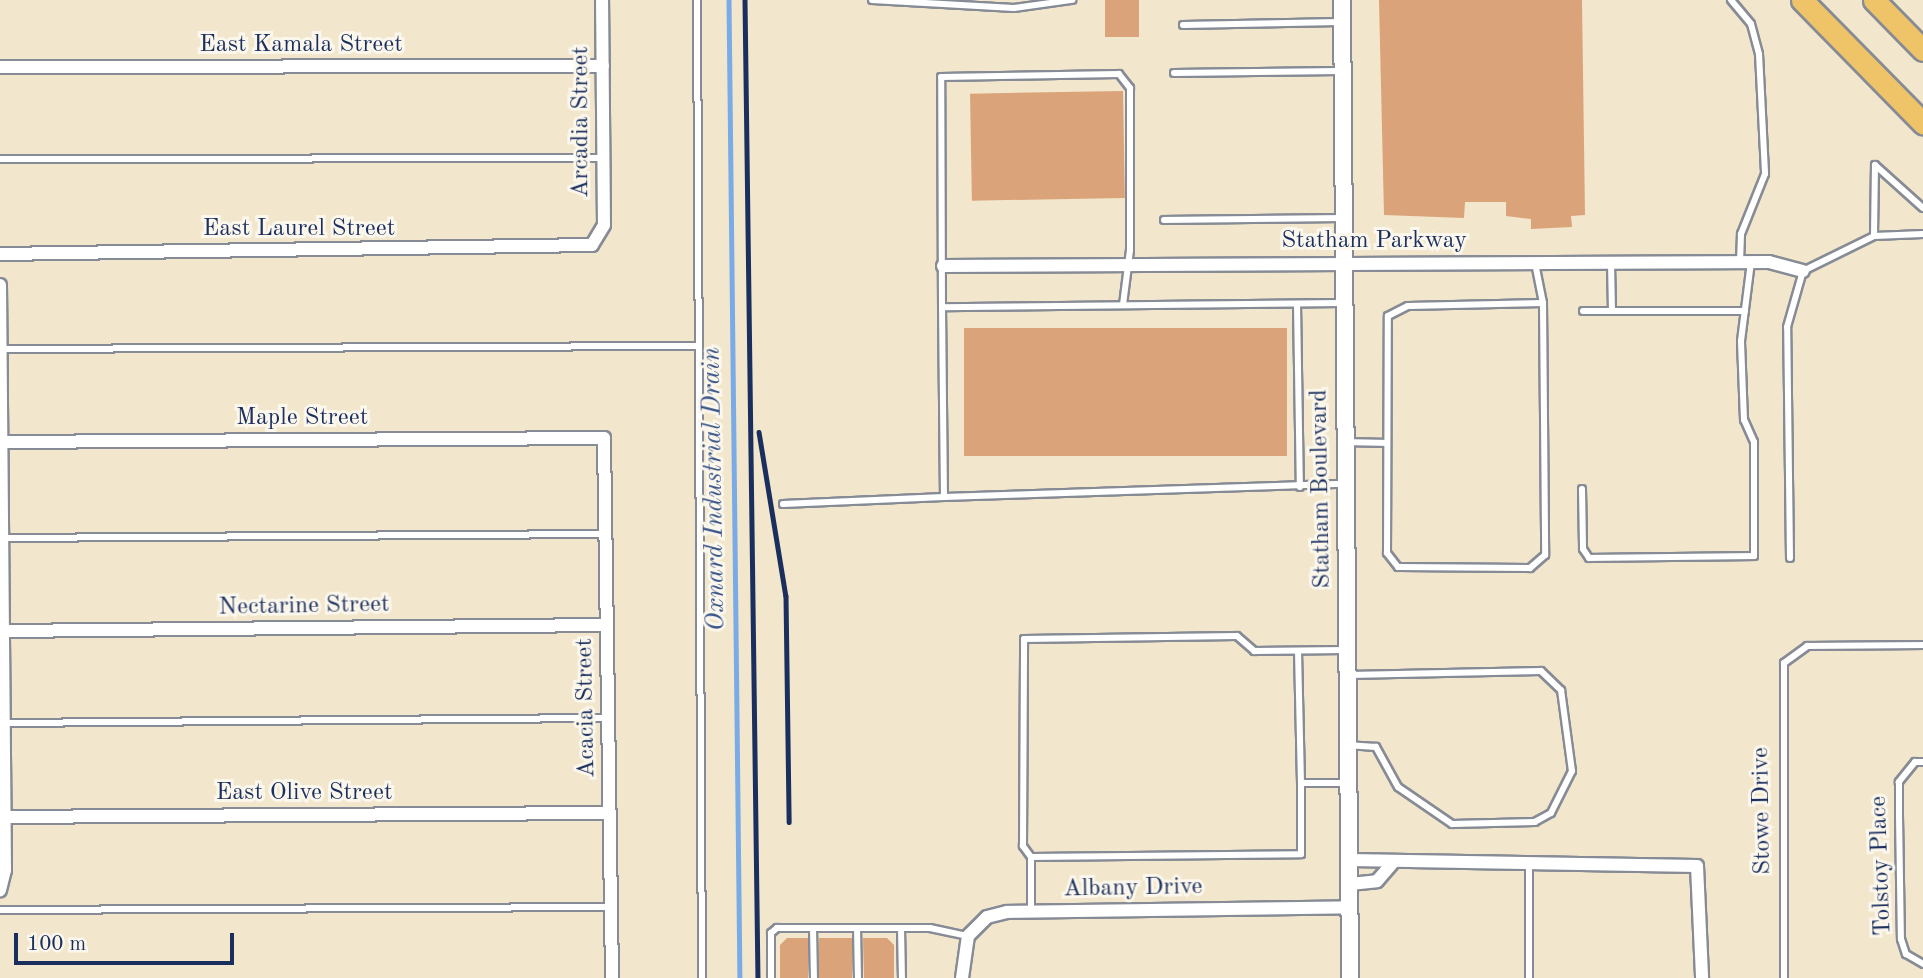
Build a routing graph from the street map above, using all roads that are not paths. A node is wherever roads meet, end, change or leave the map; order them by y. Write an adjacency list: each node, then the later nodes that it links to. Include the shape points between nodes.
1 (602, 0): 12 (street, Arcadia Street)
2 (696, 0): 42 (lane)
3 (872, 0): 4 (lane, via 1014,8)
4 (1072, 0)
5 (1342, 0): 9 (street, Statham Boulevard)
6 (1731, 0): 26 (lane, via 1751,24 1759,54 1765,174 1741,234)
7 (1802, 0): 16 (main road)
8 (1874, 0): 11 (main road)
9 (1342, 21): 10 (lane); 14 (street, Statham Boulevard)
10 (1182, 25)
11 (1923, 50)
12 (603, 66): 13 (street, East Kamala Street); 17 (street, Arcadia Street)
13 (0, 67)
14 (1343, 71): 15 (lane); 20 (street, Statham Boulevard)
15 (1174, 74)
16 (1923, 123)
17 (604, 158): 18 (lane); 24 (street, Arcadia Street, via 604,225)
18 (0, 159)
19 (1923, 208): 23 (lane, via 1875,164)
20 (1341, 218): 21 (lane); 30 (street, Statham Boulevard)
21 (1164, 220)
22 (1923, 234): 23 (lane)
23 (1874, 236): 32 (lane)
24 (596, 241): 25 (street, East Laurel Street, via 583,249)
25 (0, 254)
26 (1745, 262): 28 (street, Statham Parkway); 32 (street, Statham Parkway); 41 (lane)
27 (1535, 263): 28 (street, Statham Parkway); 30 (street, Statham Parkway); 35 (lane)
28 (1611, 263): 40 (lane)
29 (1127, 264): 30 (street, Statham Parkway); 31 (street, Statham Parkway); 31 (lane, via 1130,88 1119,74 941,76); 37 (lane)
30 (1340, 264): 34 (street, Statham Boulevard)
31 (943, 265): 38 (lane)
32 (1803, 271): 57 (lane, via 1787,327)
33 (0, 285): 43 (street)
34 (1342, 303): 36 (lane); 47 (street, Statham Boulevard)
35 (1543, 303): 48 (lane, via 1392,310 1386,323); 48 (lane, via 1547,547 1539,564 1406,570 1392,564 1387,553)
36 (1297, 304): 37 (lane); 51 (lane)
37 (1124, 305): 38 (lane)
38 (942, 307): 53 (lane)
39 (1583, 311): 40 (lane)
40 (1612, 311): 41 (lane)
41 (1745, 311): 52 (lane, via 1741,354 1744,420 1754,442 1754,556 1589,558 1583,549)
42 (699, 346): 43 (lane); 88 (lane)
43 (0, 349): 44 (street)
44 (0, 362): 46 (street)
45 (604, 438): 46 (street, Maple Street); 55 (street, Acacia Street)
46 (0, 442): 49 (street)
47 (1343, 442): 48 (lane); 50 (street, Statham Boulevard)
48 (1387, 443)
49 (0, 470): 56 (street)
50 (1344, 484): 51 (lane); 61 (street, Statham Boulevard)
51 (1300, 487): 53 (lane)
52 (1582, 489)
53 (944, 497): 54 (lane)
54 (783, 504)
55 (605, 534): 56 (lane); 59 (street, Acacia Street)
56 (2, 538): 58 (street)
57 (1790, 558)
58 (2, 625): 59 (street, Nectarine Street); 65 (street)
59 (606, 625): 64 (street, Acacia Street)
60 (1923, 645): 97 (lane, Stowe Drive, via 1796,649 1784,663)
61 (1349, 650): 62 (lane); 63 (street, Statham Boulevard)
62 (1298, 651): 68 (lane); 72 (lane, via 1254,651 1237,636 1024,639 1023,846)
63 (1349, 675): 66 (street, Statham Boulevard); 66 (lane, via 1541,671 1561,690 1572,771 1551,813 1535,822 1452,824 1398,787 1376,747)
64 (608, 718): 65 (lane); 70 (street, Acacia Street)
65 (4, 723): 71 (street)
66 (1350, 746): 69 (street, Statham Boulevard)
67 (1923, 762): 86 (lane, Tolstoy Place, via 1902,776 1906,954)
68 (1301, 783): 69 (lane); 72 (lane, via 1301,854)
69 (1350, 783): 73 (street, Statham Boulevard)
70 (609, 813): 71 (street, East Olive Street); 78 (street, Acacia Street)
71 (3, 817): 77 (street)
72 (1031, 857): 81 (lane)
73 (1350, 860): 74 (street); 76 (street, Statham Boulevard)
74 (1392, 864): 75 (street); 76 (street, via 1377,881)
75 (1529, 864): 95 (lane); 96 (street, via 1697,866)
76 (1350, 884): 79 (street, Statham Boulevard)
77 (0, 890)
78 (611, 907): 80 (lane); 87 (street, Acacia Street)
79 (1350, 907): 81 (street, Albany Drive); 94 (street, Statham Boulevard)
80 (0, 910)
81 (1031, 911): 85 (street, Albany Drive, via 987,917)
82 (813, 928): 83 (lane); 89 (lane, via 772,930); 90 (lane)
83 (857, 928): 84 (lane); 91 (lane)
84 (901, 928): 85 (lane); 92 (lane)
85 (968, 936): 93 (street)
86 (1923, 964)
87 (612, 978)
88 (702, 978)
89 (771, 978)
90 (814, 978)
91 (858, 978)
92 (902, 978)
93 (962, 978)
94 (1350, 978)
95 (1529, 978)
96 (1702, 978)
97 (1784, 978)

